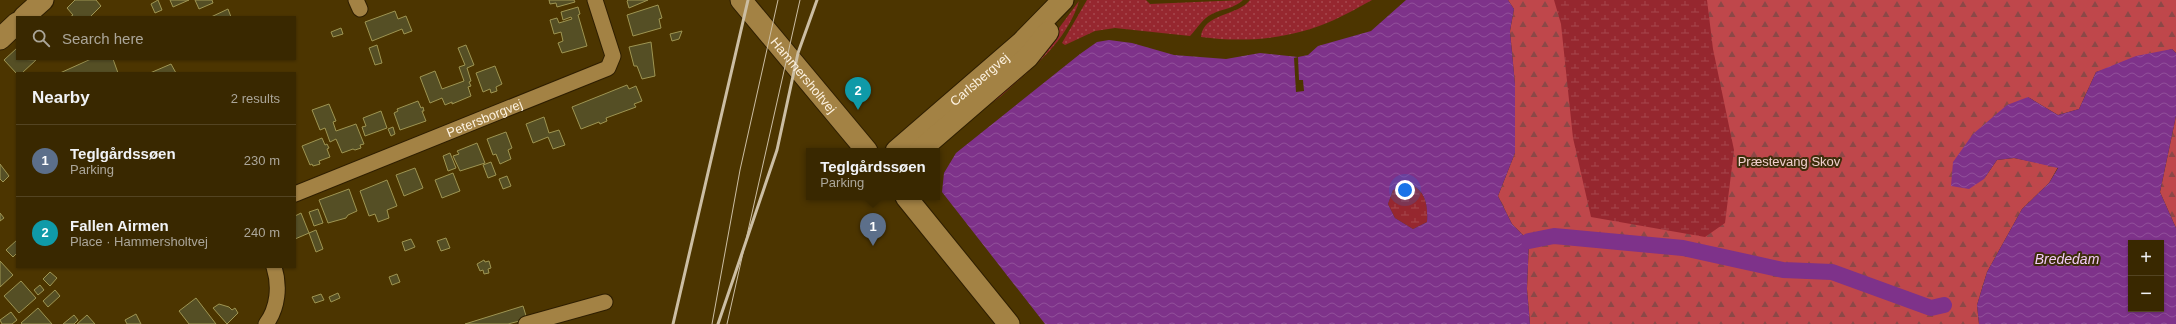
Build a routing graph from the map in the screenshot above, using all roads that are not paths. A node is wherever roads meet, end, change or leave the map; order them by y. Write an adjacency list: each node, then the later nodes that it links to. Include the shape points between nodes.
1 (43, 0): 5 (street)
2 (595, 0): 11 (street, Petersborgvej, via 613,56 608,68)
3 (741, 0): 8 (street, Hammersholtvej)
4 (1061, 2): 9 (street, Carlsbergvej, via 1020,43); 10 (street, Carlsbergvej, via 1057,21 1028,57)
5 (25, 16)
6 (16, 24): 7 (street)
7 (0, 39)
8 (864, 148)
9 (899, 148)
10 (922, 148)
11 (296, 194)
12 (908, 200): 17 (street)
13 (274, 268): 15 (street, via 278,284 276,305 273,315)
14 (605, 302): 16 (street)
15 (266, 324)
16 (526, 324)
17 (1009, 324)

